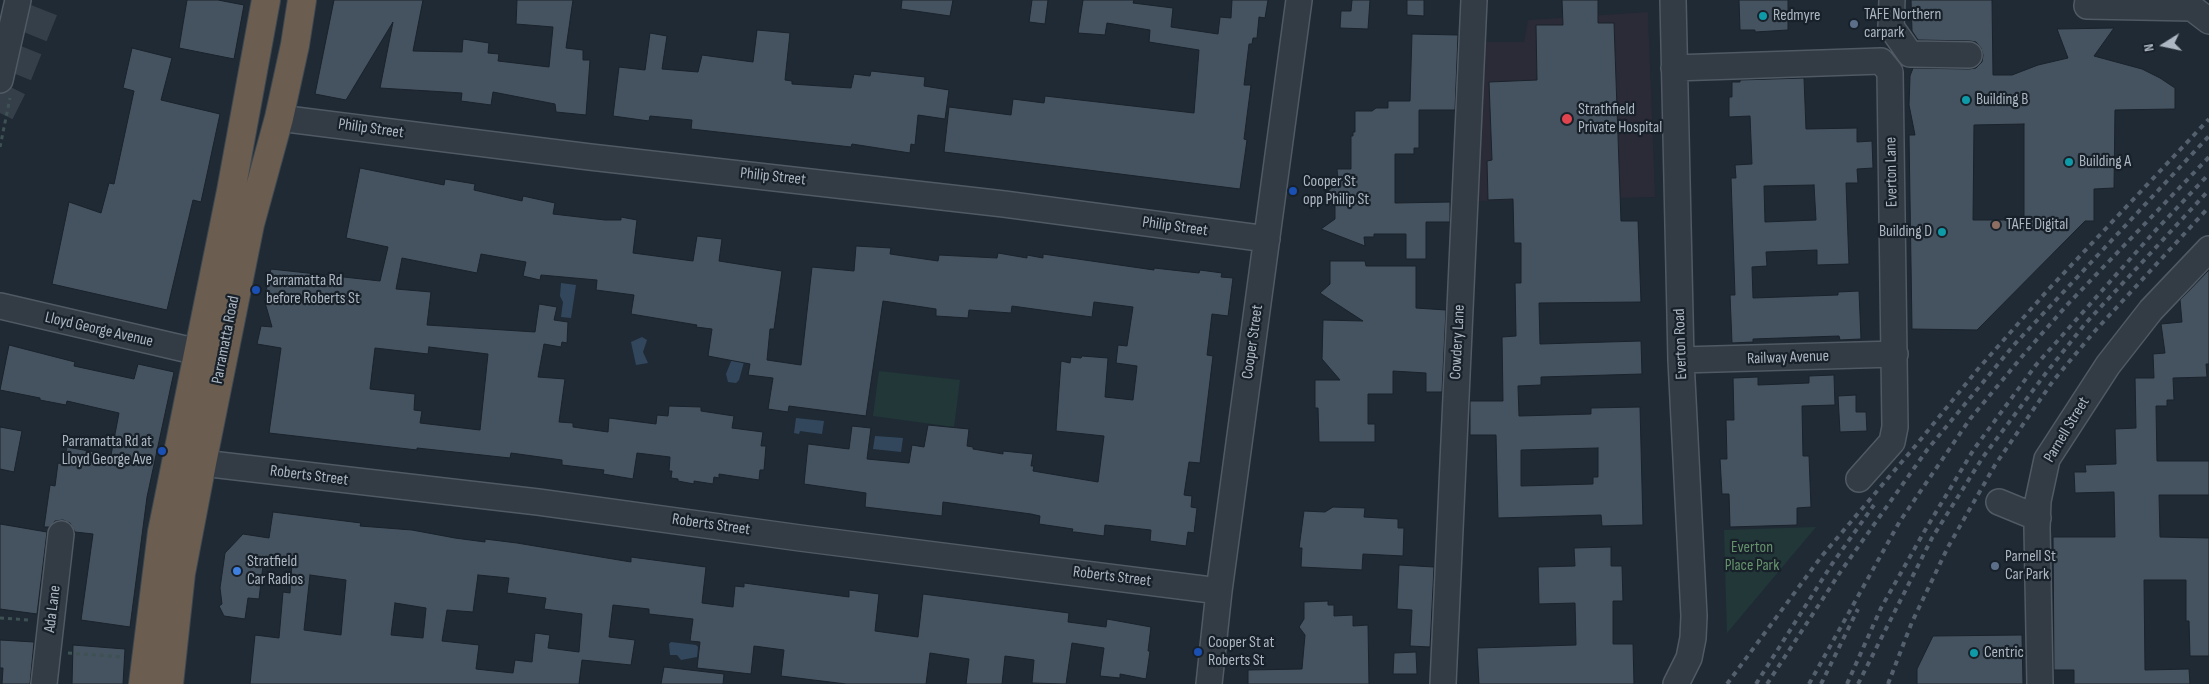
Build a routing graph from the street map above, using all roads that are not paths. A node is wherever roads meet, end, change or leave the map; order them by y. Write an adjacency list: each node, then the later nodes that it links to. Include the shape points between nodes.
1 (18, 0): 15 (street)
2 (266, 0): 20 (highway, Parramatta Road)
3 (302, 0): 16 (highway, Parramatta Road)
4 (1299, 0): 17 (street, Cooper Street)
5 (1474, 0): 33 (street, Cowdery Lane)
6 (1672, 0): 14 (street, Everton Road)
7 (1892, 0): 11 (street)
8 (2088, 3): 9 (street)
9 (2134, 3): 10 (street, via 2192,8)
10 (2209, 21)
11 (1891, 27): 12 (street, via 1910,54); 13 (street)
12 (1969, 55)
13 (1881, 62): 14 (street); 21 (street, Everton Lane, via 1890,72)
14 (1674, 68): 22 (street, Everton Road)
15 (0, 80)
16 (279, 118): 17 (street, Philip Street, via 1004,204); 23 (highway, Parramatta Road, via 250,224)
17 (1267, 239): 28 (street, Cooper Street)
18 (2209, 249): 26 (street, Parnell Street, via 2144,318 2057,441 2047,459 2042,478)
19 (0, 306): 20 (street, Lloyd George Avenue)
20 (198, 352): 30 (highway, Parramatta Road, via 162,532)
21 (1895, 354): 22 (street, Railway Avenue); 24 (street, Everton Lane, via 1895,434 1892,442)
22 (1681, 360): 34 (street, Everton Road, via 1694,616 1689,658)
23 (202, 463): 28 (street, Roberts Street, via 538,502); 31 (highway, Parramatta Road, via 181,574)
24 (1858, 479)
25 (2000, 502): 26 (street)
26 (2038, 518): 35 (street, Parnell Street)
27 (62, 534): 29 (street, Ada Lane)
28 (1219, 591): 32 (street, Cooper Street)
29 (44, 684)
30 (143, 684)
31 (169, 684)
32 (1209, 684)
33 (1443, 684)
34 (1676, 684)
35 (2040, 684)

